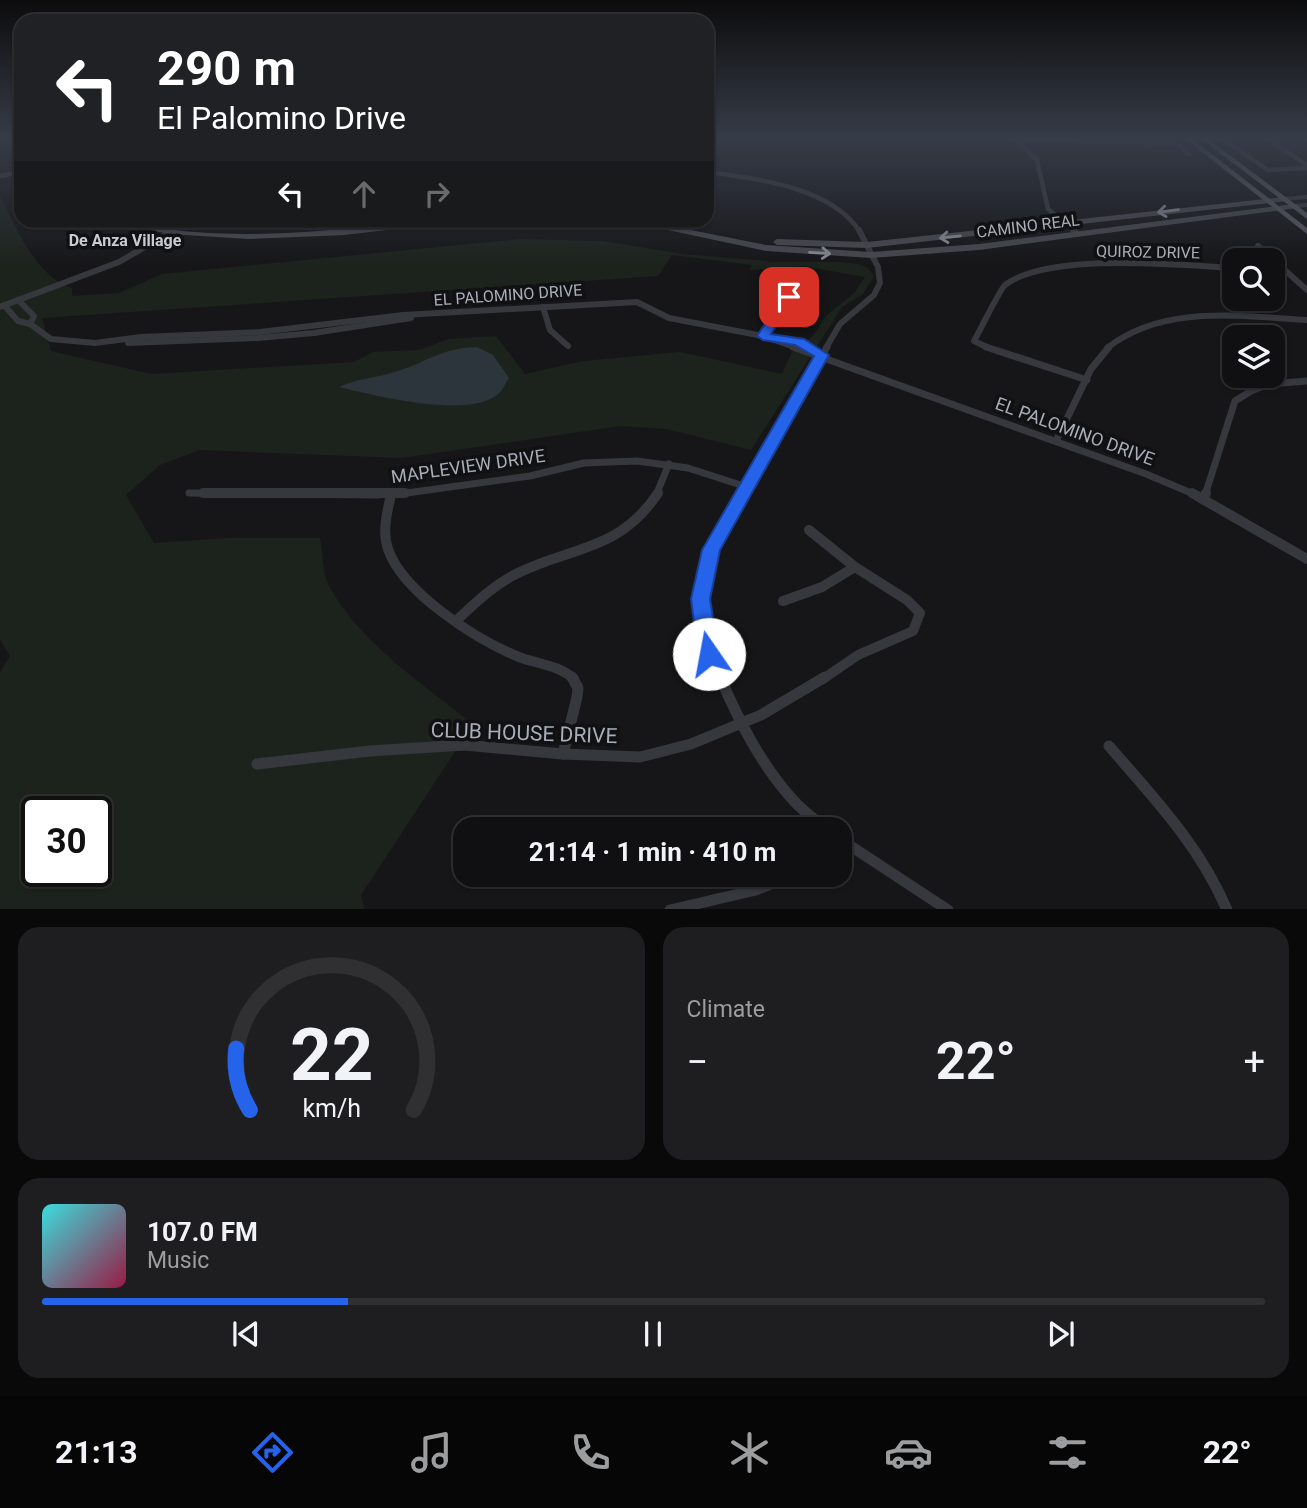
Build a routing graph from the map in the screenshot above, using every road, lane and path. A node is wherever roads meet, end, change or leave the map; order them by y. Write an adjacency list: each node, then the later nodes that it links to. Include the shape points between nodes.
1 (755, 180): 21 (street, via 817,198 850,218)
2 (1042, 180): 12 (street, via 1048,209)
3 (1242, 180): 7 (main road)
4 (1259, 180): 6 (main road)
5 (1307, 197): 6 (street, CAMINO REAL)
6 (1284, 199): 7 (main road, CAMINO REAL); 9 (main road)
7 (1267, 200): 10 (main road); 12 (main road, CAMINO REAL, one-way to 12)
8 (1307, 205): 9 (street, CAMINO REAL)
9 (1294, 206): 10 (main road, CAMINO REAL); 11 (main road)
10 (1277, 208): 17 (main road); 19 (main road, CAMINO REAL)
11 (1307, 217)
12 (1067, 224): 19 (street); 21 (main road, CAMINO REAL, one-way to 21)
13 (151, 228): 18 (main road)
14 (177, 228): 18 (street)
15 (393, 228): 18 (main road, via 265,238)
16 (668, 228): 20 (main road, CAMINO REAL)
17 (1307, 232)
18 (169, 233): 27 (street, via 119,262)
19 (1078, 234): 22 (main road, CAMINO REAL)
20 (753, 244): 21 (main road, CAMINO REAL); 22 (main road, CAMINO REAL, one-way to 22)
21 (867, 246): 22 (street)
22 (872, 255): 36 (street, via 881,281 876,293 846,316)
23 (1222, 268): 37 (street, QUIROZ DRIVE, via 1098,264 1020,276 998,292 974,341)
24 (1285, 271): 26 (street)
25 (806, 279): 34 (street)
26 (1307, 290)
27 (18, 300): 28 (street); 30 (street)
28 (2, 306): 31 (street, EL PALOMINO DRIVE)
29 (543, 307): 33 (street, EL PALOMINO DRIVE, via 417,316 258,338 137,343 51,339); 34 (street, EL PALOMINO DRIVE, via 637,302 669,318); 35 (street, via 546,325)
30 (32, 313): 31 (street); 33 (street)
31 (16, 319): 33 (street, EL PALOMINO DRIVE)
32 (1307, 320): 37 (street, via 1217,316 1151,325 1103,351)
33 (30, 324)
34 (763, 336): 36 (street, EL PALOMINO DRIVE)
35 (568, 346)
36 (822, 355): 39 (street, EL PALOMINO DRIVE); 41 (street)
37 (1087, 380): 39 (street)
38 (1307, 381): 44 (street, via 1273,383 1235,401)
39 (1056, 441): 44 (street, EL PALOMINO DRIVE)
40 (669, 464): 41 (street, MAPLEVIEW DRIVE); 43 (street, MAPLEVIEW DRIVE, via 584,463 530,476); 49 (street, via 654,499 629,525 596,546 517,574)
41 (747, 487): 50 (street, via 711,550 700,599 709,654)
42 (189, 493): 43 (street, MAPLEVIEW DRIVE)
43 (391, 495): 49 (street, via 387,549 405,580)
44 (1203, 498): 46 (street, EL PALOMINO DRIVE)
45 (809, 530): 47 (street)
46 (1307, 559)
47 (855, 567): 48 (street, via 822,587); 50 (street, CLUB HOUSE DRIVE, via 920,613 913,631 858,655 802,693)
48 (783, 601)
49 (457, 620): 52 (street, via 519,657 571,675 578,684 577,698)
50 (744, 724): 52 (street, CLUB HOUSE DRIVE, via 640,757); 54 (street, via 791,798)
51 (1109, 746): 59 (street, via 1193,848)
52 (563, 754): 53 (street, CLUB HOUSE DRIVE, via 464,746)
53 (257, 764)
54 (812, 817)
55 (852, 847): 58 (street)
56 (763, 887): 57 (street)
57 (670, 909)
58 (948, 909)
59 (1227, 909)

